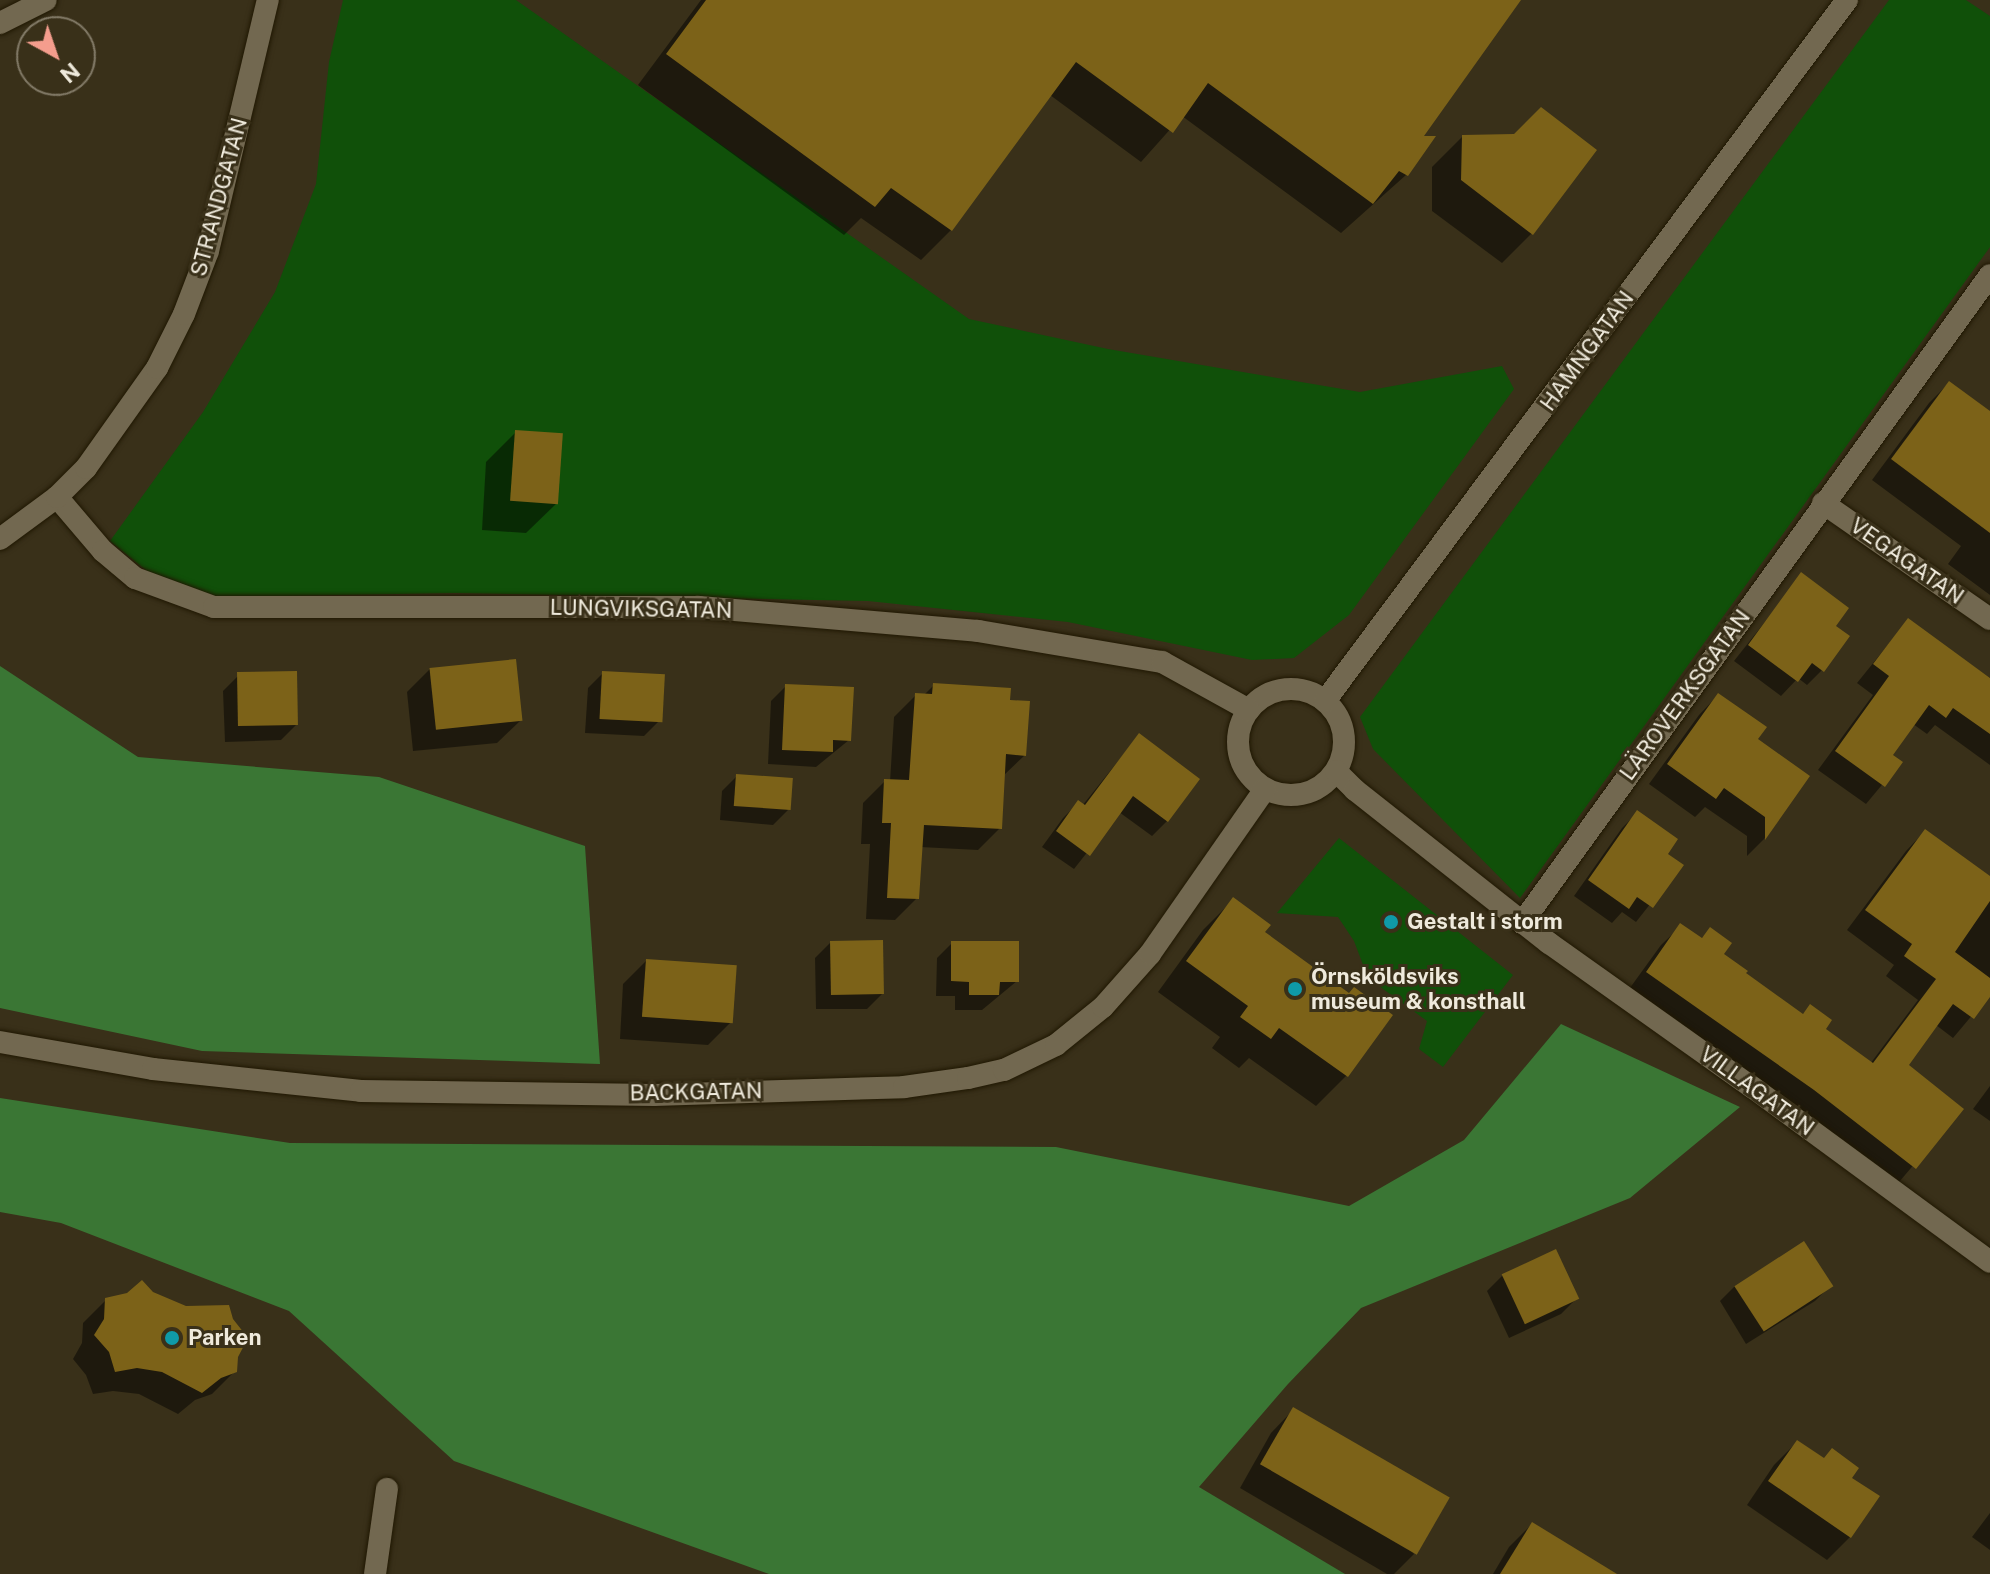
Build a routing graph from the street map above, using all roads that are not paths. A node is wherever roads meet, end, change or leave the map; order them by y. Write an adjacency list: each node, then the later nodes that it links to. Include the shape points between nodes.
1 (46, 0): 4 (street)
2 (268, 0): 6 (street, STRANDGATAN, via 208,251 184,314 157,368 115,431)
3 (1847, 0): 10 (street, HAMNGATAN)
4 (0, 23)
5 (1990, 275): 7 (street, LÄROVERKSGATAN)
6 (57, 497): 8 (street, STRANDGATAN); 11 (street, LUNGVIKSGATAN, via 103,551 135,578 214,607 699,607 978,631 1162,662)
7 (1823, 503): 9 (street, VEGAGATAN); 14 (street, LÄROVERKSGATAN)
8 (0, 539)
9 (1990, 619)
10 (1325, 701): 11 (street, via 1294,689 1262,698); 12 (street, via 1342,727 1342,757)
11 (1249, 710): 13 (street, via 1238,744 1242,762)
12 (1336, 771): 13 (street, via 1304,793); 14 (street)
13 (1265, 789): 15 (street, BACKGATAN, via 1150,954 1103,1007 1056,1045 1004,1070 968,1078 904,1087 654,1095 361,1091 153,1069)
14 (1522, 923): 16 (street, VILLAGATAN)
15 (0, 1042)
16 (1989, 1259)
17 (387, 1489): 18 (street)
18 (375, 1574)

